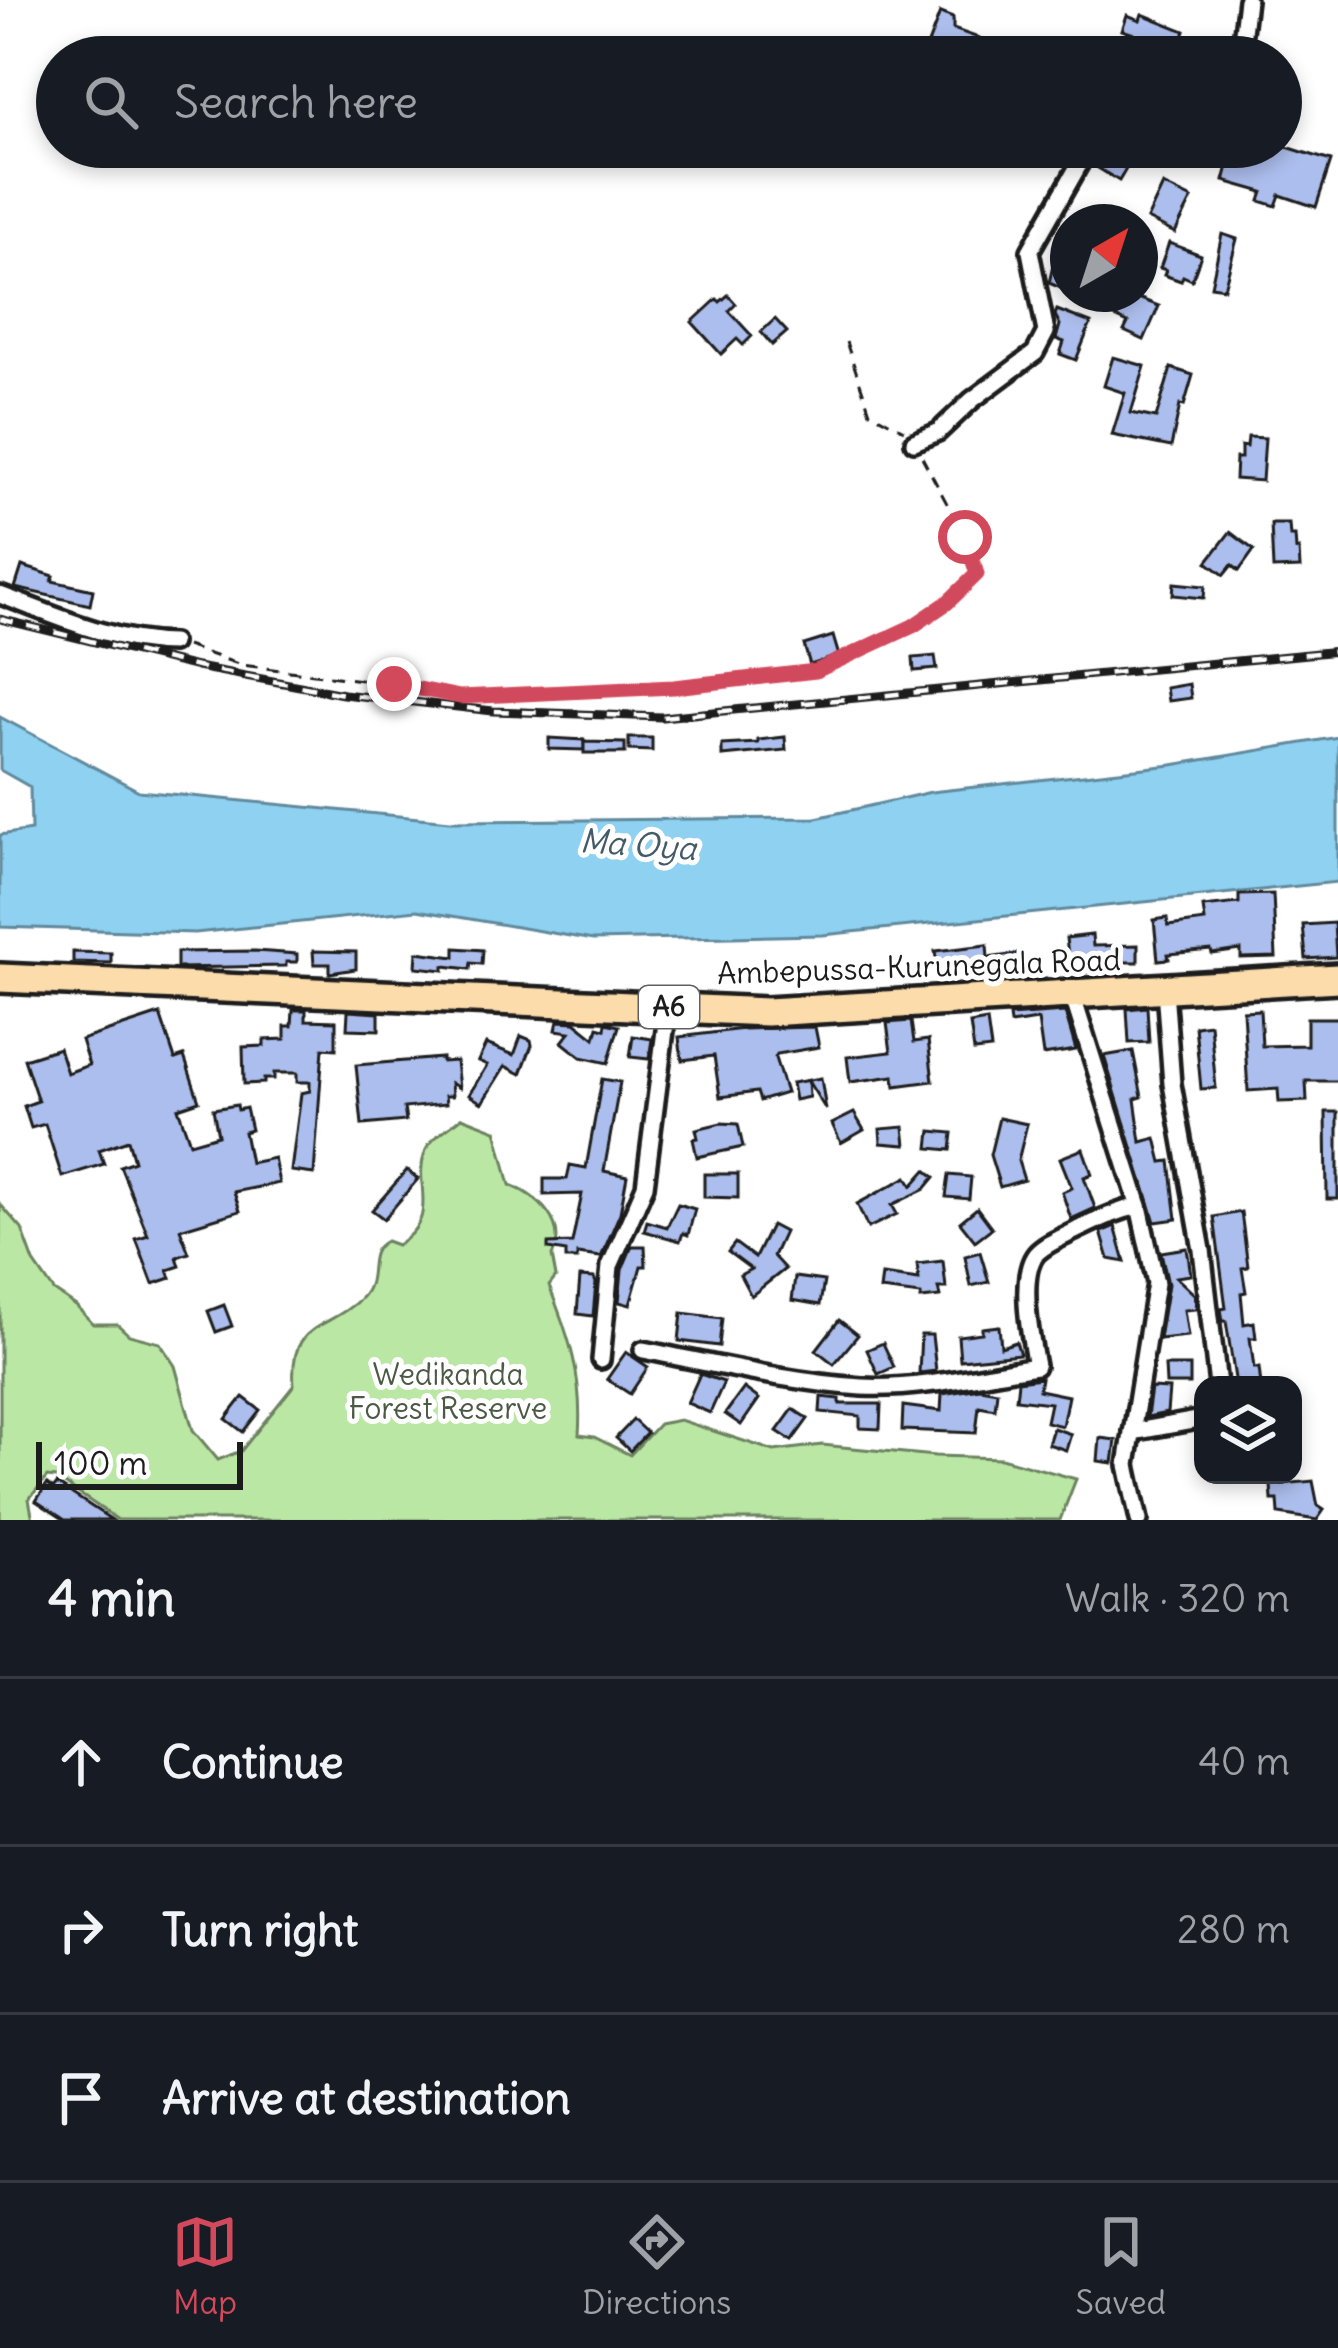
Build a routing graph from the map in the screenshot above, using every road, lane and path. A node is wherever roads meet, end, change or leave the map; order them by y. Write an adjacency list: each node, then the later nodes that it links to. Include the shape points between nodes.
1 (1247, 0): 2 (street)
2 (1243, 36)
3 (1077, 168): 5 (street, via 1030,251 1046,332 1035,353 938,432)
4 (846, 342): 5 (path, via 870,412)
5 (914, 442): 7 (path, via 977,574 913,626 816,671 460,697 242,664)
6 (0, 596): 7 (street, via 88,629)
7 (172, 643)
8 (0, 978): 12 (highway, Ambepussa-Kurunegala Road / A6)
9 (1338, 978): 10 (highway, Ambepussa-Kurunegala Road / A6)
10 (1165, 988): 11 (highway, Ambepussa-Kurunegala Road / A6); 16 (street)
11 (1072, 994): 12 (highway, Ambepussa-Kurunegala Road / A6, via 767,1012); 13 (street)
12 (668, 1007): 15 (street, via 645,1186 610,1266)
13 (1139, 1206): 14 (street, via 1034,1256 1028,1327 1036,1366 863,1387); 18 (street, via 1156,1283)
14 (643, 1350)
15 (601, 1360)
16 (1217, 1376)
17 (1194, 1421): 18 (street)
18 (1132, 1432): 19 (street, via 1127,1465)
19 (1138, 1520)

